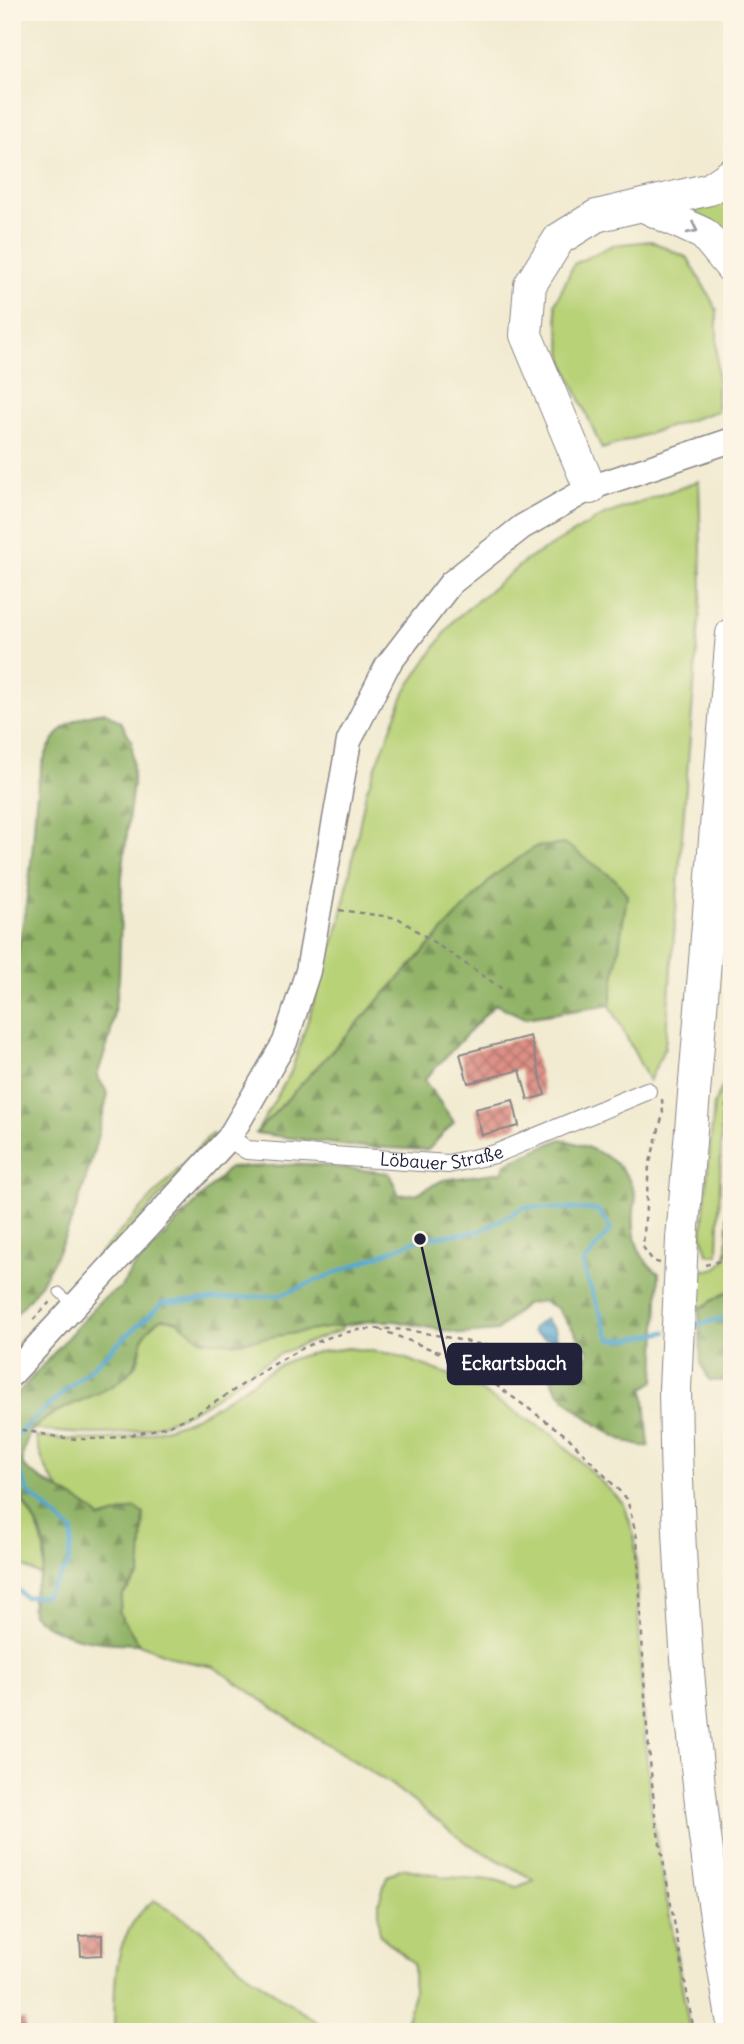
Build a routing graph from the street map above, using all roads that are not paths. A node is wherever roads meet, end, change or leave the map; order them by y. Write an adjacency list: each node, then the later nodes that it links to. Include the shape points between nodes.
1 (732, 174): 2 (highway, via 710,190)
2 (644, 206): 3 (highway, one-way to 3, via 704,234); 5 (highway, via 596,216 559,239 530,285 526,335)
3 (732, 268)
4 (732, 440): 5 (main road)
5 (590, 488): 9 (main road, via 522,527 451,583 387,666 349,741 308,971 285,1042)
6 (732, 634): 7 (highway)
7 (725, 804): 11 (highway, bridge, via 682,1239 675,1390 686,1676)
8 (647, 1091): 9 (street, Löbauer Straße, via 504,1150 448,1164 247,1150)
9 (224, 1143): 10 (main road, via 66,1299)
10 (12, 1374)
11 (732, 2018)

